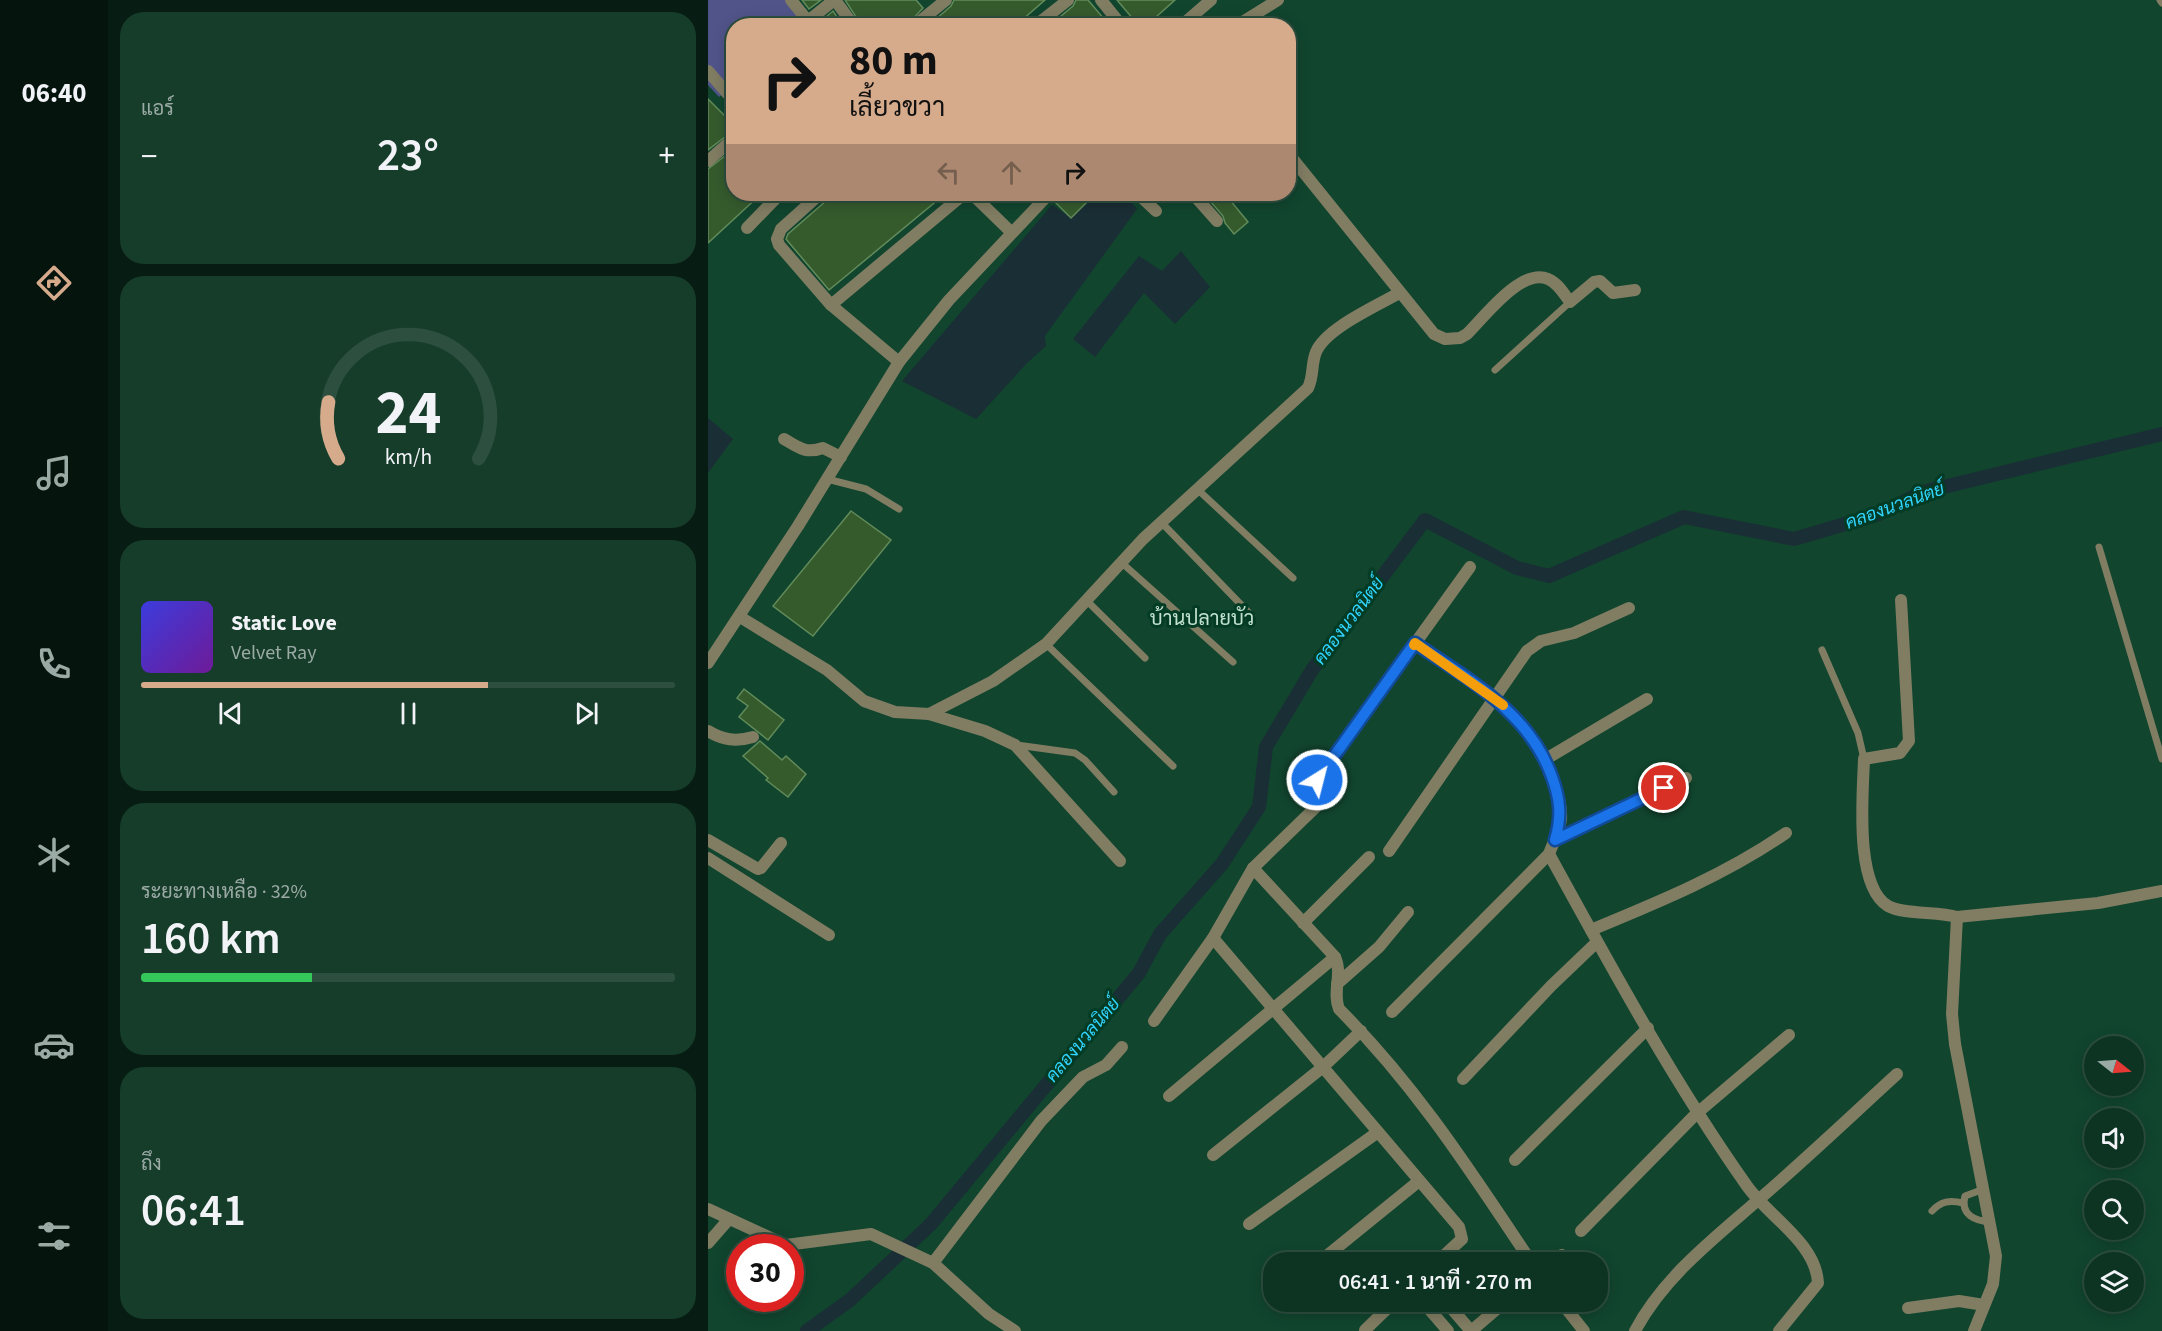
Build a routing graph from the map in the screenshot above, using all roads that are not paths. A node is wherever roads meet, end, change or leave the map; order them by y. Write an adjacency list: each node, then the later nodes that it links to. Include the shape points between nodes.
1 (791, 0): 8 (street)
2 (834, 0): 9 (street); 10 (street)
3 (946, 0): 11 (street)
4 (1068, 0): 12 (street)
5 (1101, 0): 13 (street)
6 (1211, 0): 14 (street)
7 (1278, 0): 15 (street)
8 (802, 18)
9 (811, 18)
10 (848, 18)
11 (924, 18)
12 (1045, 18)
13 (1116, 18)
14 (1190, 18)
15 (1249, 18)
16 (708, 70): 17 (street)
17 (726, 87)
18 (726, 145): 19 (street)
19 (708, 161)
20 (1296, 163): 33 (street)
21 (773, 201): 30 (street)
22 (812, 201): 35 (street, via 781,229 777,239)
23 (956, 201): 35 (street)
24 (983, 201): 31 (street)
25 (1042, 201): 31 (street)
26 (1145, 201): 28 (street)
27 (1199, 201): 29 (street)
28 (1156, 211)
29 (1217, 221)
30 (747, 228)
31 (1011, 232): 36 (street)
32 (1635, 290): 34 (street, via 1613,293 1600,281 1594,282)
33 (1400, 293): 34 (street, via 1434,334 1445,339 1460,338 1519,282 1534,276 1555,283); 41 (street, via 1328,336 1315,354 1308,388)
34 (1570, 302): 37 (lane)
35 (831, 305): 36 (street)
36 (899, 362): 39 (street)
37 (1495, 370)
38 (784, 439): 39 (street, via 808,452 823,448)
39 (841, 457): 40 (street)
40 (827, 479): 42 (lane, via 866,489); 52 (street)
41 (1196, 488): 43 (street); 47 (lane)
42 (899, 509)
43 (1161, 522): 45 (street); 51 (lane)
44 (2099, 547): 67 (lane)
45 (1122, 563): 48 (street); 58 (lane)
46 (1470, 567): 53 (street)
47 (1293, 578)
48 (1087, 600): 54 (street); 56 (lane)
49 (1901, 600): 66 (street, via 1909,741 1900,753)
50 (1629, 608): 59 (street, via 1574,633 1541,641 1527,651)
51 (1252, 616)
52 (740, 617): 57 (street); 61 (street, via 827,670 864,700 895,712)
53 (1415, 643): 59 (street); 70 (street)
54 (1046, 644): 61 (street, via 993,681); 68 (lane)
55 (1822, 650): 66 (lane, via 1858,733)
56 (1145, 658)
57 (708, 663)
58 (1233, 663)
59 (1493, 698): 65 (street, via 1530,732); 77 (street)
60 (1647, 699): 65 (street)
61 (929, 714): 64 (street)
62 (708, 731): 63 (street, via 739,741)
63 (753, 737)
64 (1015, 745): 71 (lane, via 1075,753); 81 (street)
65 (1546, 759): 75 (street, via 1561,819)
66 (1864, 759): 85 (street, via 1862,843 1878,894 1889,906 1899,909)
67 (2162, 759)
68 (1173, 766)
69 (1686, 778): 75 (street)
70 (1317, 780)
71 (1114, 792)
72 (1319, 804): 82 (street)
73 (1786, 833): 87 (street, via 1699,884)
74 (708, 840): 76 (street, via 758,869)
75 (1555, 840): 78 (street)
76 (781, 843)
77 (1389, 851)
78 (1550, 854): 87 (street); 94 (street)
79 (1368, 857): 86 (street)
80 (708, 858): 88 (street)
81 (1120, 861)
82 (1254, 868): 86 (street); 89 (street)
83 (2162, 891): 85 (street, via 2098,903)
84 (1408, 912): 92 (street, via 1379,947)
85 (1957, 916): 109 (street, via 1952,1014)
86 (1303, 923): 91 (street)
87 (1591, 930): 90 (street)
88 (829, 935)
89 (1212, 938): 93 (street); 95 (street)
90 (1597, 942): 96 (street); 102 (street)
91 (1335, 957): 92 (street, via 1339,965); 93 (street)
92 (1337, 984): 97 (street, via 1339,1009)
93 (1272, 1008): 100 (street); 103 (street)
94 (1392, 1012)
95 (1154, 1021)
96 (1648, 1028): 104 (street); 107 (street)
97 (1360, 1031): 100 (street); 121 (street, via 1440,1125)
98 (1789, 1035): 104 (street)
99 (1122, 1047): 122 (street, via 1106,1065 1083,1077 1041,1121)
100 (1323, 1067): 105 (street); 106 (street)
101 (1897, 1074): 110 (street)
102 (1463, 1079)
103 (1169, 1096)
104 (1696, 1114): 110 (street); 117 (street)
105 (1378, 1132): 108 (street); 116 (street)
106 (1213, 1155)
107 (1515, 1160)
108 (1419, 1180): 119 (street); 120 (street, via 1463,1233)
109 (1984, 1189): 111 (lane, via 1965,1196); 115 (street)
110 (1758, 1201): 135 (street, via 1699,1249 1643,1315); 136 (street, via 1808,1253 1817,1268 1818,1283)
111 (1963, 1203): 113 (lane, via 1939,1203); 115 (lane, via 1972,1219)
112 (708, 1209): 114 (street)
113 (1932, 1211)
114 (729, 1219): 118 (street); 122 (street, via 786,1245 866,1234)
115 (1991, 1222): 123 (street, via 1996,1270)
116 (1250, 1224)
117 (1581, 1231)
118 (708, 1243)
119 (1331, 1252)
120 (1448, 1252)
121 (1525, 1252)
122 (927, 1260): 131 (street, via 989,1314)
123 (1984, 1305): 124 (street, via 1959,1300); 137 (street)
124 (1908, 1308)
125 (1380, 1312): 130 (street)
126 (1432, 1312): 132 (street)
127 (1455, 1312): 133 (street)
128 (1493, 1312): 133 (street)
129 (1569, 1312): 134 (street)
130 (1365, 1330)
131 (1015, 1331)
132 (1448, 1331)
133 (1471, 1331)
134 (1584, 1331)
135 (1635, 1331)
136 (1779, 1331)
137 (1974, 1331)

